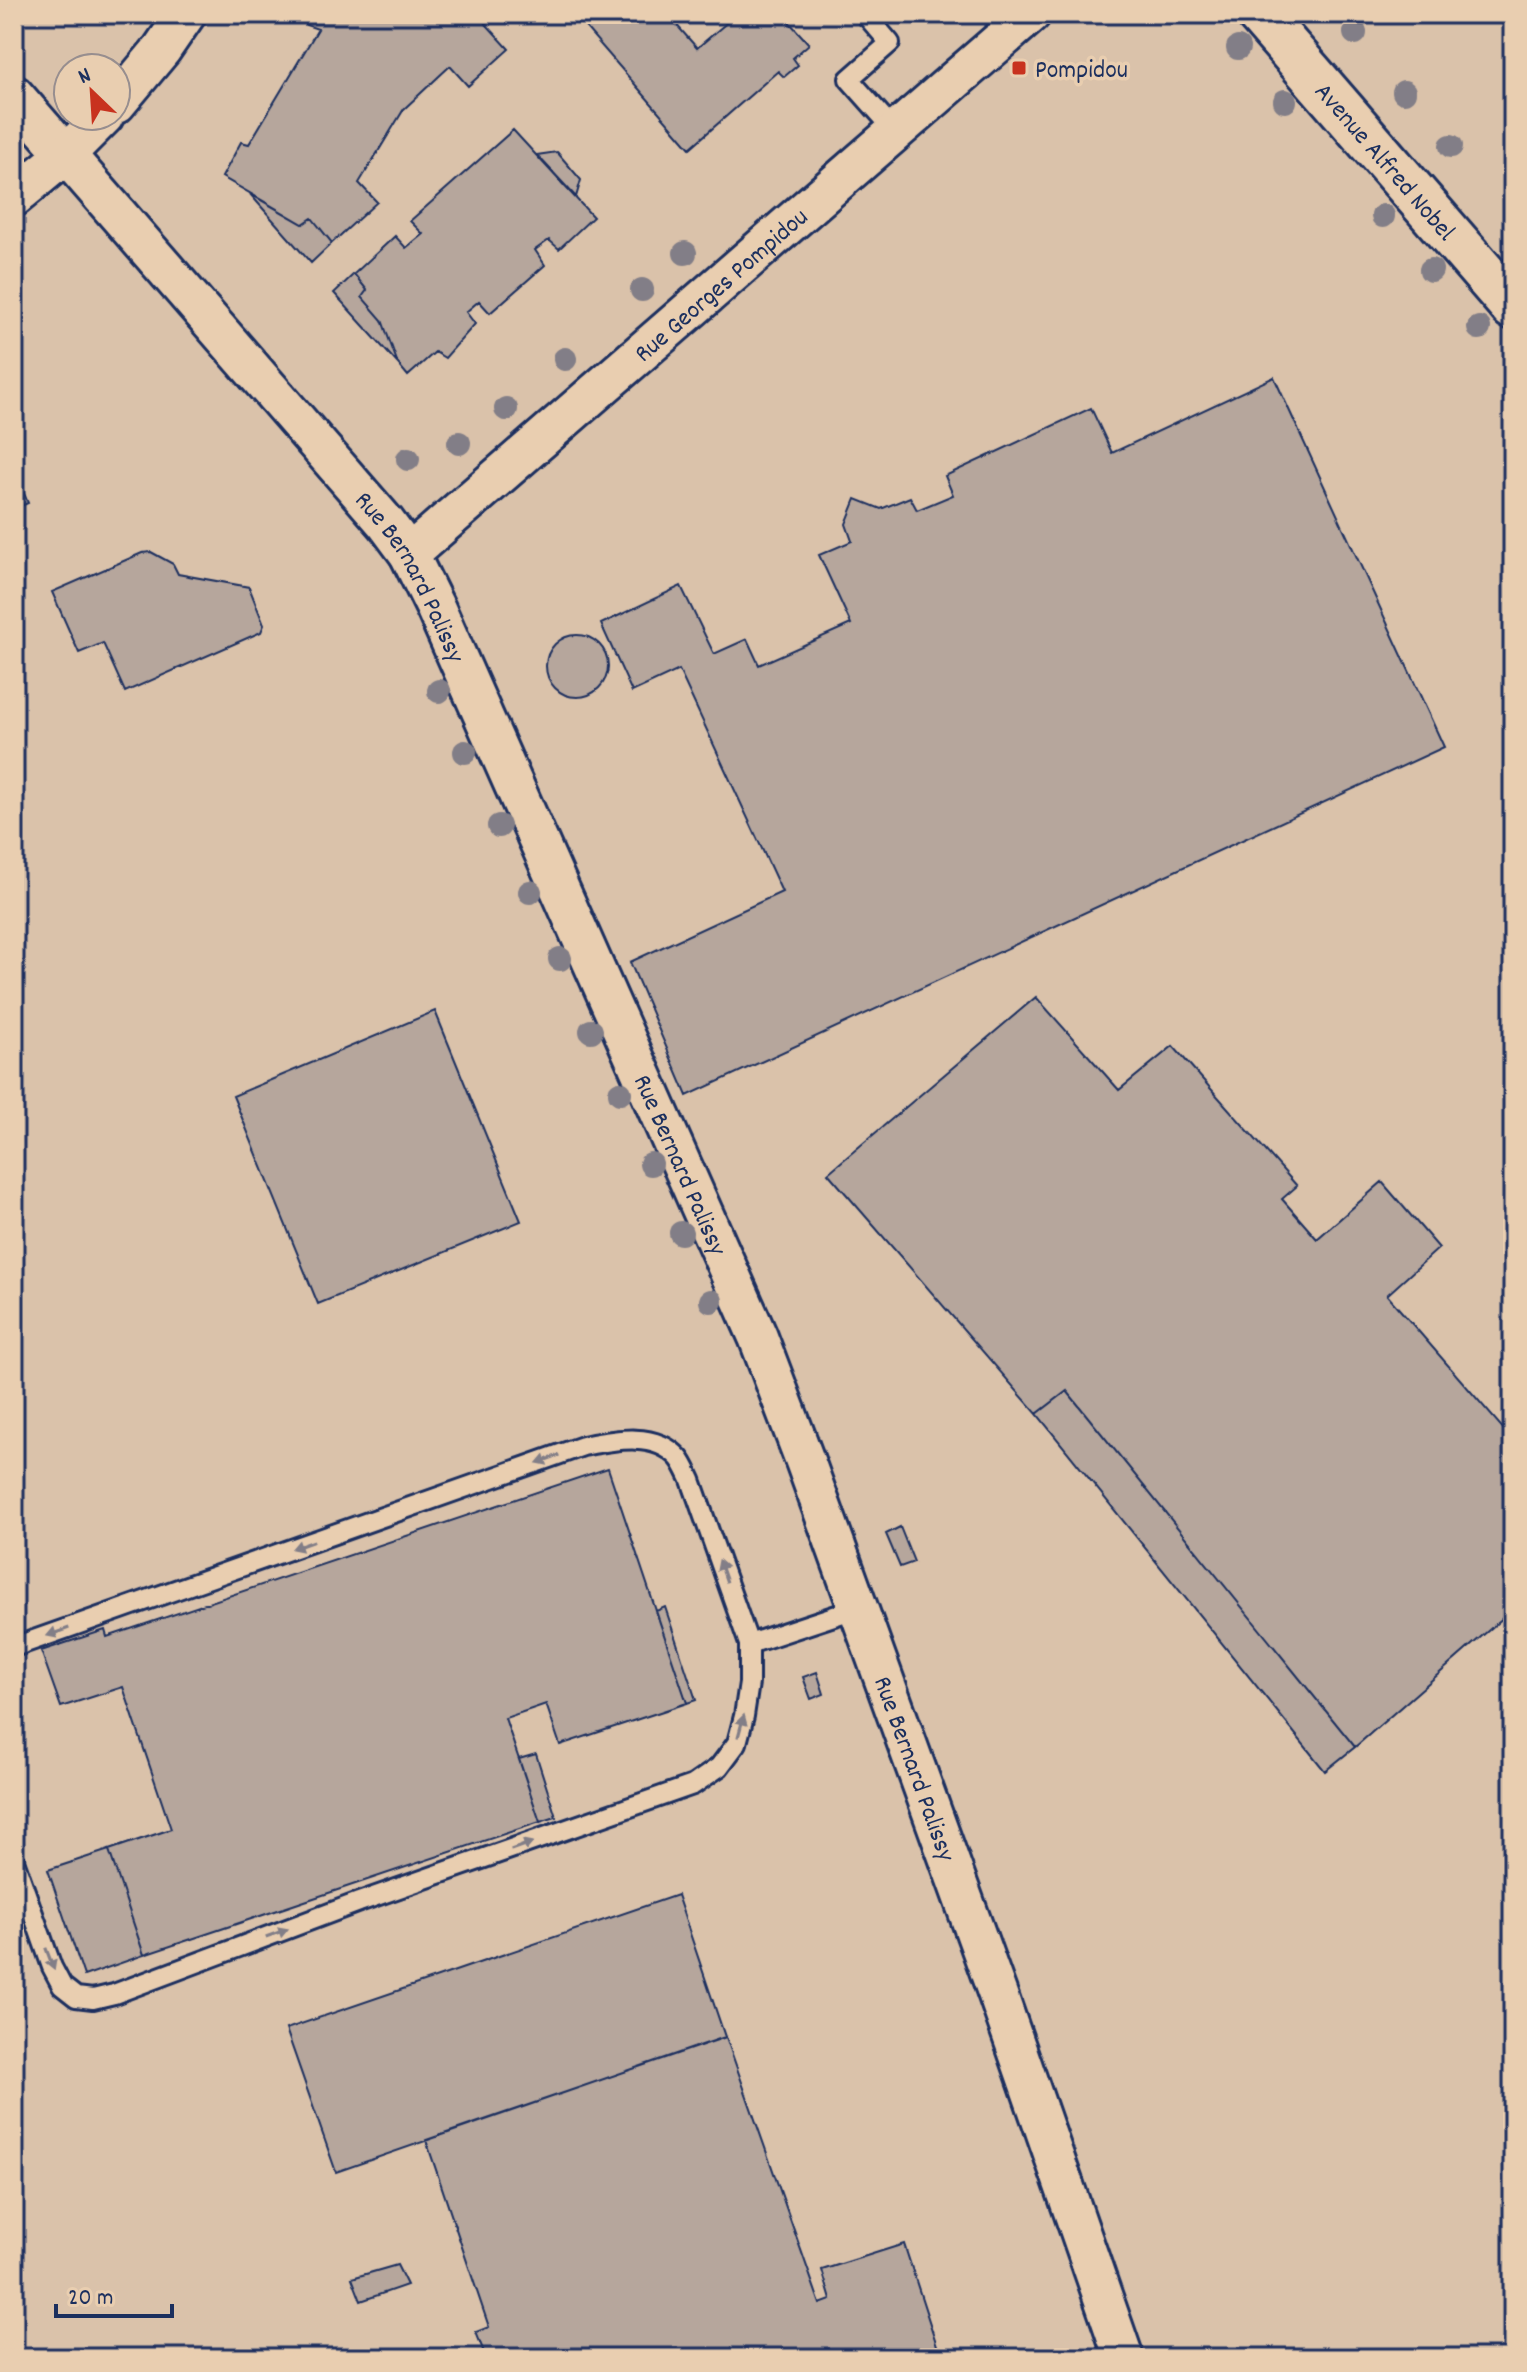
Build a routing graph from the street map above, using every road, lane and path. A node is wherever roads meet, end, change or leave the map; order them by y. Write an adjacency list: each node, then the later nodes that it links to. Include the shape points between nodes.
1 (186, 14): 5 (street)
2 (865, 14): 8 (lane, via 890,43 849,79)
3 (1259, 14): 11 (street, Avenue Alfred Nobel)
4 (1025, 16): 8 (street, Rue Georges Pompidou)
5 (132, 85)
6 (14, 95): 9 (street, Rue Bernard Palissy)
7 (88, 132): 9 (street)
8 (896, 132): 12 (street, Rue Georges Pompidou)
9 (66, 154): 10 (street); 12 (street, Rue Bernard Palissy)
10 (14, 197)
11 (1513, 307)
12 (409, 554): 13 (street, Rue Bernard Palissy, via 758,1337)
13 (858, 1608): 14 (lane); 17 (street, Rue Bernard Palissy)
14 (749, 1644): 15 (lane, one-way to 15, via 679,1458 659,1445 632,1438 583,1446); 16 (lane, one-way to 14, via 62,1986 76,1997 114,1994 693,1785 719,1767 737,1743 749,1683)
15 (14, 1647)
16 (14, 1860)
17 (1124, 2358)

